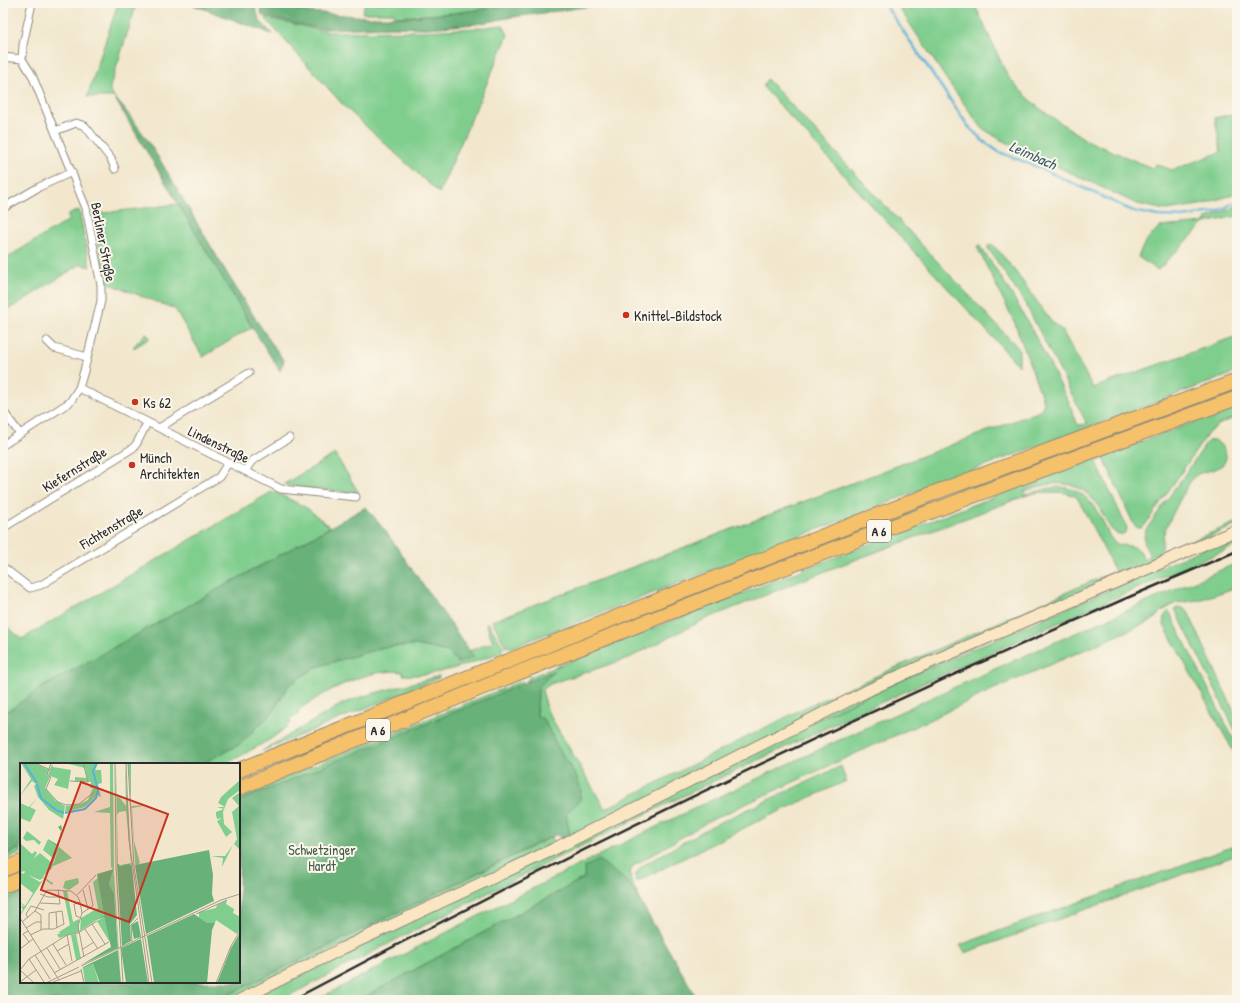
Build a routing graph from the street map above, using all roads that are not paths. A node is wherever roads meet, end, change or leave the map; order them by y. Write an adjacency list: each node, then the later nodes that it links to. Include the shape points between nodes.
1 (32, 3): 3 (street)
2 (3, 57): 3 (street)
3 (22, 59): 4 (street, Berliner Straße, via 32,75)
4 (55, 131): 5 (street, via 76,123 84,126 111,159); 6 (street, Berliner Straße)
5 (115, 169)
6 (72, 172): 7 (street); 9 (street, Berliner Straße, via 86,208 101,285 101,301)
7 (3, 208)
8 (47, 340): 9 (street, via 54,348)
9 (87, 356): 12 (street, Berliner Straße)
10 (249, 373): 16 (street)
11 (1237, 381): 26 (highway, A 6, via 924,497 669,596)
12 (78, 388): 15 (street, Lindenstraße); 17 (street, Berliner Straße, via 70,402)
13 (1237, 398): 27 (highway, A 6, via 942,507 520,672)
14 (3, 411): 17 (street)
15 (147, 423): 16 (street, Lindenstraße); 23 (street, Kiefernstraße, via 133,448)
16 (159, 428): 20 (street, Lindenstraße)
17 (20, 434): 19 (street, Berliner Straße)
18 (289, 438): 21 (street, via 252,461)
19 (3, 444)
20 (228, 463): 21 (street, Lindenstraße); 25 (street, Fichtenstraße, via 219,477 41,585 30,588)
21 (245, 471): 22 (street, Lindenstraße, via 282,489)
22 (356, 497)
23 (3, 528)
24 (1237, 530): 32 (main road, via 871,689 552,850 343,948)
25 (3, 567)
26 (240, 770)
27 (240, 788)
28 (20, 862): 29 (highway)
29 (3, 870)
30 (20, 878): 31 (highway)
31 (3, 886)
32 (240, 1000)

